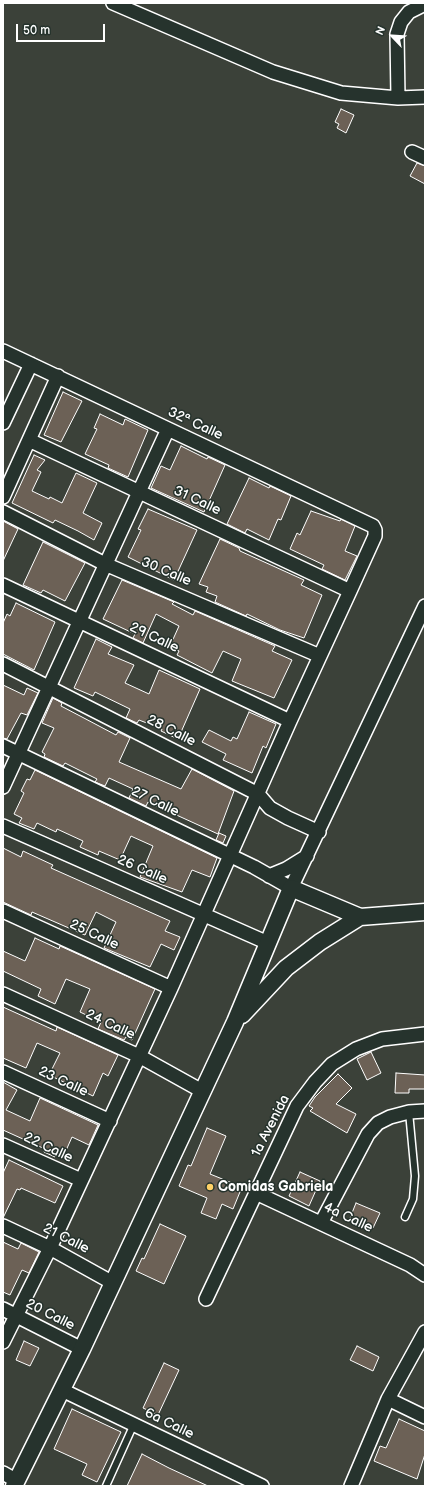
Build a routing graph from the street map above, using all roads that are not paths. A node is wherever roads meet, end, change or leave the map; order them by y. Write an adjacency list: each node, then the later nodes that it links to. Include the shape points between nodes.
1 (113, 3): 4 (street, via 273,72 341,93)
2 (425, 4): 4 (street, via 408,12 401,22 398,34)
3 (425, 97): 4 (street)
4 (398, 98)
5 (412, 152): 6 (street)
6 (425, 158)
7 (3, 351): 8 (street, 32ª Calle)
8 (31, 364): 9 (street, 32ª Calle); 10 (street)
9 (58, 376): 11 (street, 32ª Calle); 12 (street)
10 (3, 423)
11 (168, 429): 13 (street); 18 (street, 32ª Calle, via 373,526 375,536)
12 (29, 440): 13 (street, 31 Calle); 14 (street)
13 (140, 492): 16 (street); 18 (street, 31 Calle)
14 (3, 497)
15 (3, 512): 16 (street, 30 Calle)
16 (105, 564): 20 (street); 21 (street, 30 Calle)
17 (3, 585): 20 (street, 29 Calle)
18 (350, 591): 21 (street)
19 (425, 606): 30 (street)
20 (80, 621): 23 (street); 24 (street, 29 Calle)
21 (320, 656): 24 (street)
22 (3, 664): 23 (street, 28 Calle)
23 (49, 686): 26 (street); 28 (street, 28 Calle)
24 (290, 720): 28 (street)
25 (3, 746): 26 (street, 27 Calle)
26 (19, 754): 27 (street); 31 (street, 27 Calle)
27 (3, 787)
28 (258, 794): 30 (street, 28 Calle, via 270,808); 31 (street)
29 (3, 826): 37 (street, 26 Calle)
30 (319, 832): 32 (street)
31 (230, 856): 33 (street, 27 Calle); 37 (street)
32 (307, 856): 33 (street); 34 (street)
33 (269, 876): 34 (street, 27 Calle)
34 (292, 888): 38 (street); 39 (street)
35 (3, 911): 40 (street, 25 Calle)
36 (425, 912): 38 (street)
37 (203, 915): 39 (street, 26 Calle); 40 (street)
38 (360, 917): 42 (street, via 320,942 286,968)
39 (268, 943): 42 (street)
40 (171, 988): 44 (street)
41 (3, 994): 44 (street, 24 Calle)
42 (235, 1022): 46 (street)
43 (425, 1034): 52 (street, 1a Avenida, via 382,1039 332,1064 297,1106)
44 (139, 1056): 46 (street, 24 Calle); 49 (street)
45 (3, 1072): 49 (street, 23 Calle)
46 (202, 1091): 58 (street)
47 (425, 1111): 48 (street)
48 (409, 1112): 53 (lane, via 415,1176 413,1199); 54 (street, via 378,1123 368,1134)
49 (110, 1121): 51 (street)
50 (3, 1145): 51 (street, 22 Calle)
51 (80, 1180): 56 (street)
52 (256, 1193): 54 (street, 4a Calle); 59 (street, 1a Avenida)
53 (405, 1218)
54 (321, 1223): 57 (street, 4a Calle, via 410,1264)
55 (3, 1226): 56 (street, 21 Calle)
56 (50, 1248): 58 (street, 21 Calle); 61 (street)
57 (425, 1275)
58 (113, 1283): 64 (street)
59 (206, 1299)
60 (3, 1309): 61 (street, 20 Calle)
61 (17, 1316): 63 (street); 64 (street, 20 Calle)
62 (425, 1332): 66 (street)
63 (3, 1342)
64 (82, 1349): 65 (street)
65 (62, 1390): 68 (street, 6a Calle); 69 (street)
66 (388, 1399): 67 (street); 72 (street)
67 (425, 1417)
68 (134, 1424): 70 (lane); 71 (street, 6a Calle)
69 (11, 1480)
70 (106, 1486)
71 (262, 1486)
72 (351, 1486)

